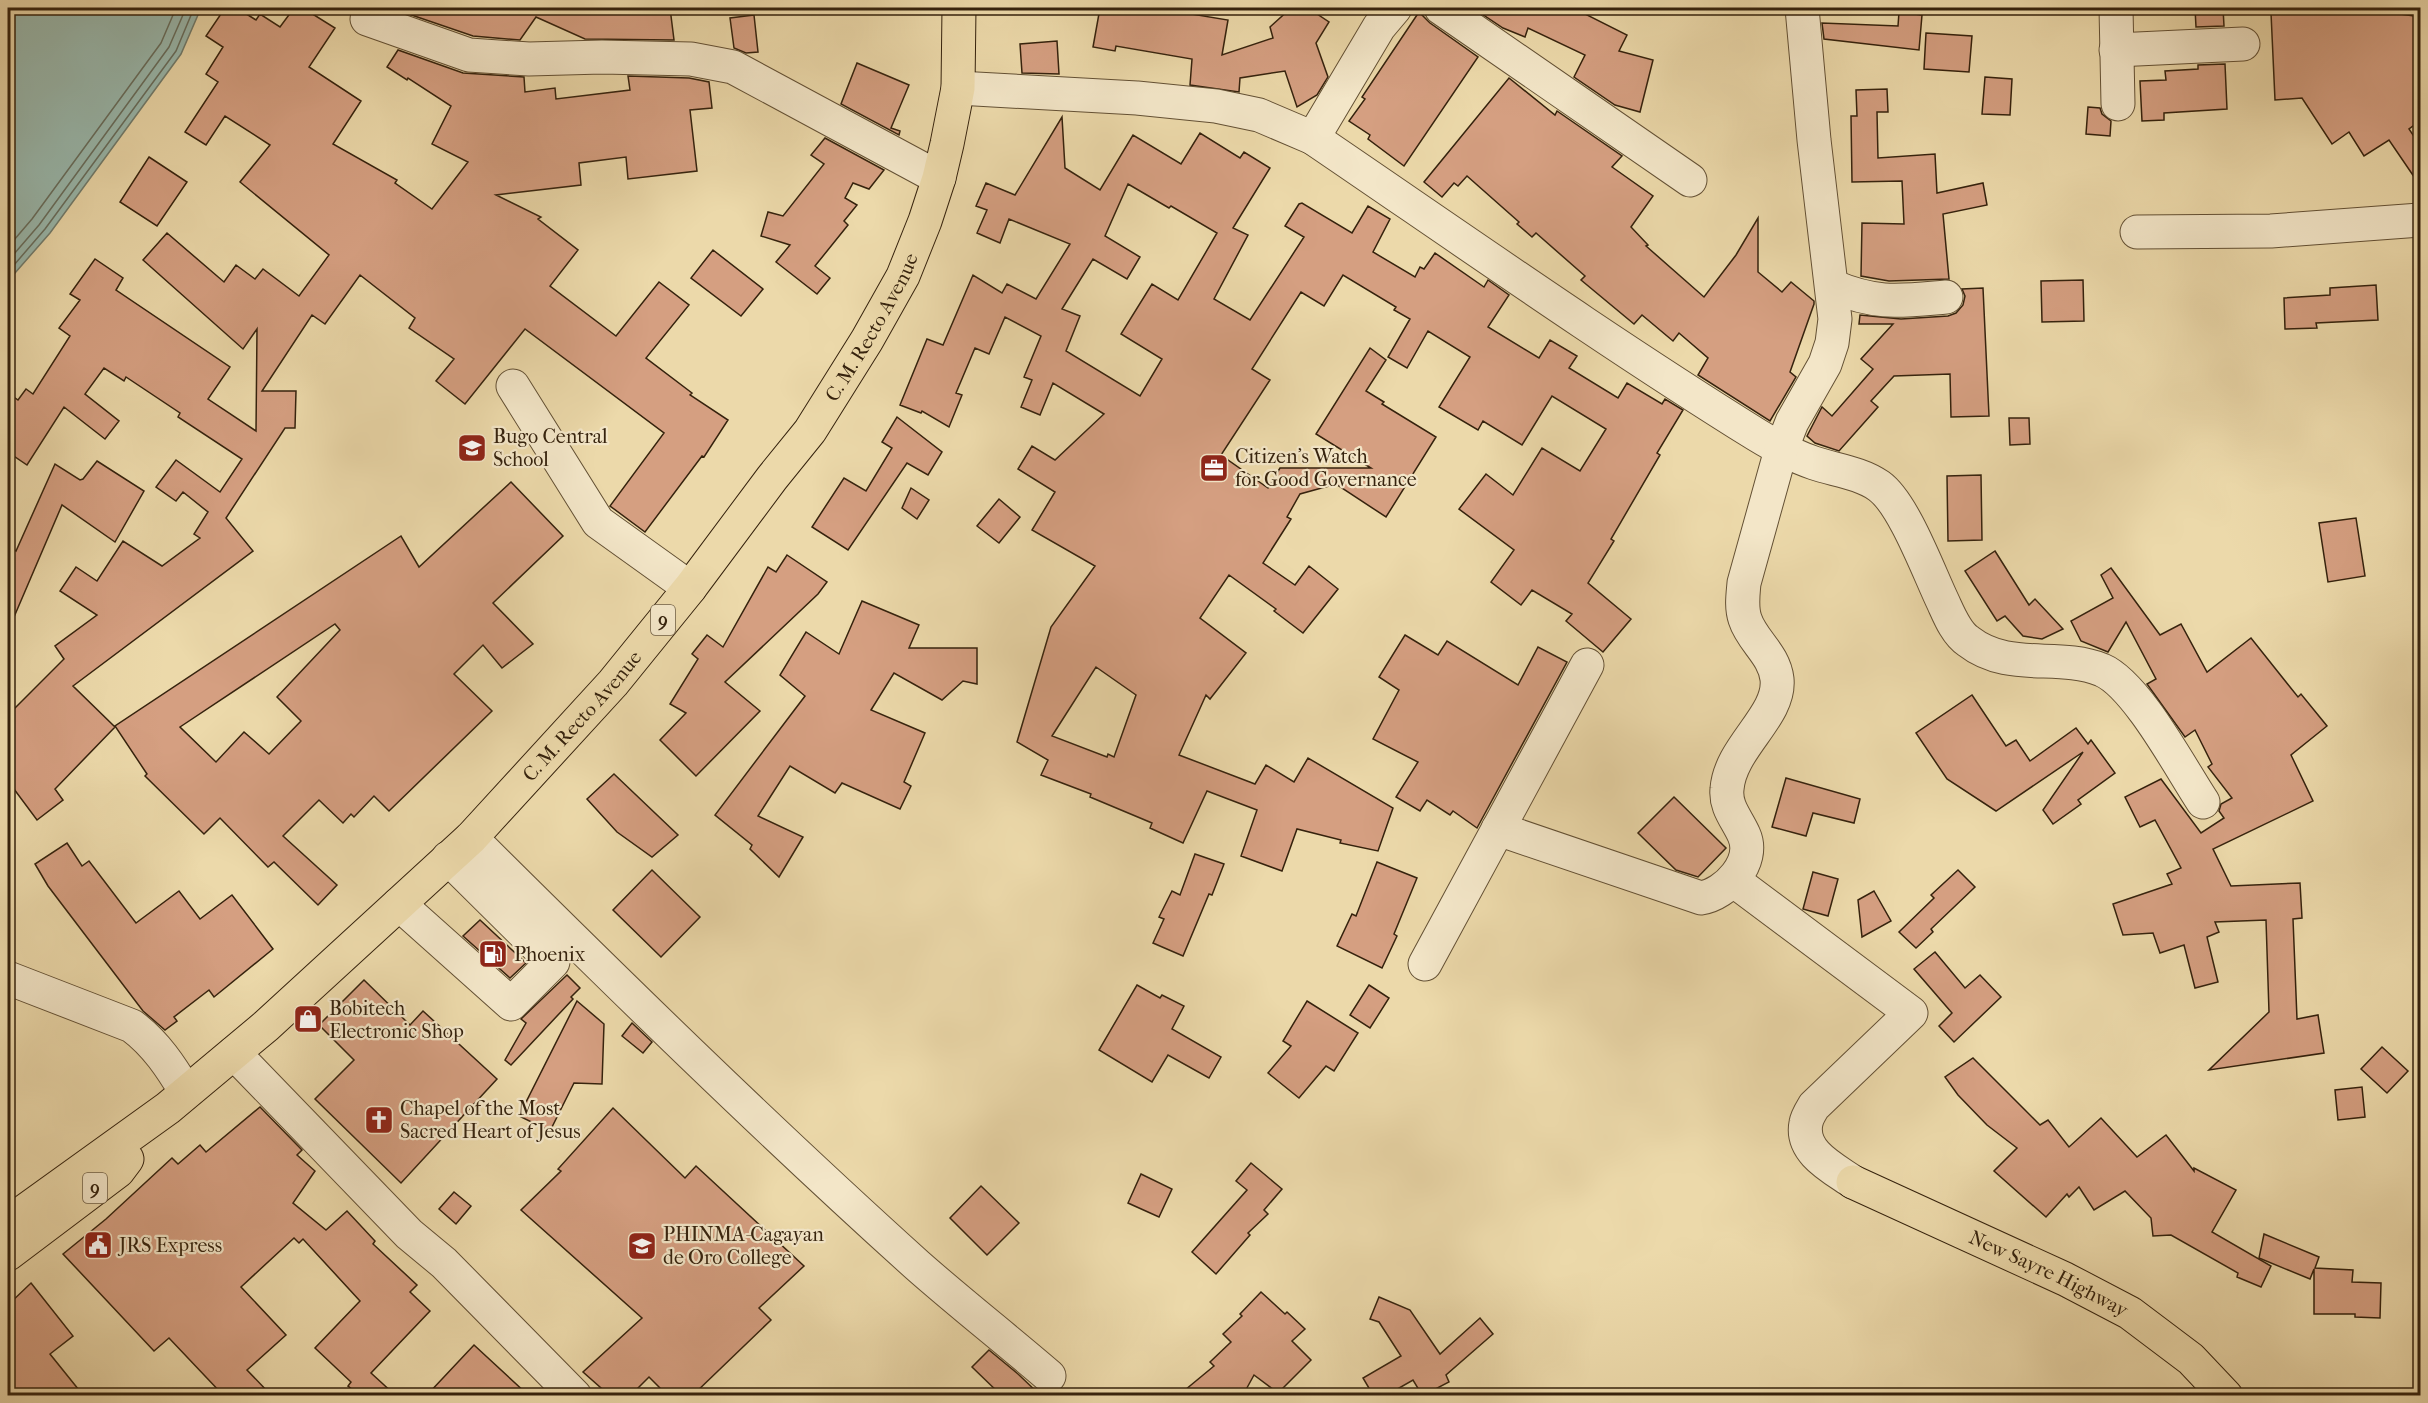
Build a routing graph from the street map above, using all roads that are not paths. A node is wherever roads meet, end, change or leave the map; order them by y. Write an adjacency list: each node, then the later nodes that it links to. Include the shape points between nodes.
1 (959, 8): 9 (main road, C. M. Recto Avenue / 9)
2 (1395, 8): 11 (street, via 1379,27)
3 (1441, 8): 13 (street)
4 (1802, 8): 16 (street)
5 (2116, 8): 8 (street)
6 (367, 19): 12 (street, via 470,55 692,59 733,67)
7 (2243, 44): 8 (street)
8 (2116, 50): 10 (street)
9 (958, 88): 11 (street, via 1216,106 1259,115); 12 (main road, C. M. Recto Avenue / 9)
10 (2118, 104)
11 (1313, 138): 19 (street, via 1652,368)
12 (939, 178): 20 (main road, C. M. Recto Avenue / 9, via 903,276 867,340 810,432)
13 (1690, 180)
14 (2421, 220): 15 (street, via 2271,231)
15 (2137, 232)
16 (1832, 286): 17 (street, via 1874,300); 19 (street, via 1832,343)
17 (1946, 297)
18 (513, 386): 20 (street, via 598,522)
19 (1781, 450): 22 (street, via 1880,487 1898,507 1950,616 1964,638 1984,653 2008,660 2074,664 2102,670 2129,690); 25 (street, via 1744,583 1742,605 1745,621 1773,663 1776,696 1732,765 1726,789 1728,807 1747,850)
20 (690, 588): 24 (main road, C. M. Recto Avenue / 9, via 613,683)
21 (1587, 665): 23 (street)
22 (2203, 802)
23 (1498, 829): 25 (street, via 1701,898 1712,897); 27 (street)
24 (459, 848): 26 (main road, C. M. Recto Avenue / 9); 26 (street, via 553,962 511,1004); 35 (street, via 663,1028 919,1266)
25 (1733, 880): 31 (street, via 1911,1013 1814,1106 1806,1123 1812,1151)
26 (399, 904): 29 (main road, C. M. Recto Avenue / 9)
27 (1425, 964)
28 (8, 978): 30 (street, via 132,1026 166,1060)
29 (234, 1053): 30 (main road, C. M. Recto Avenue / 9); 36 (street, via 409,1234 444,1263)
30 (177, 1100): 32 (main road, C. M. Recto Avenue / 9, via 79,1144); 33 (main road, C. M. Recto Avenue / 9); 34 (main road, C. M. Recto Avenue / 9, via 118,1171)
31 (1853, 1182): 37 (main road, New Sayre Highway, via 2130,1313 2191,1359)
32 (8, 1194)
33 (8, 1223)
34 (8, 1254)
35 (1049, 1376)
36 (575, 1395)
37 (2226, 1395)

